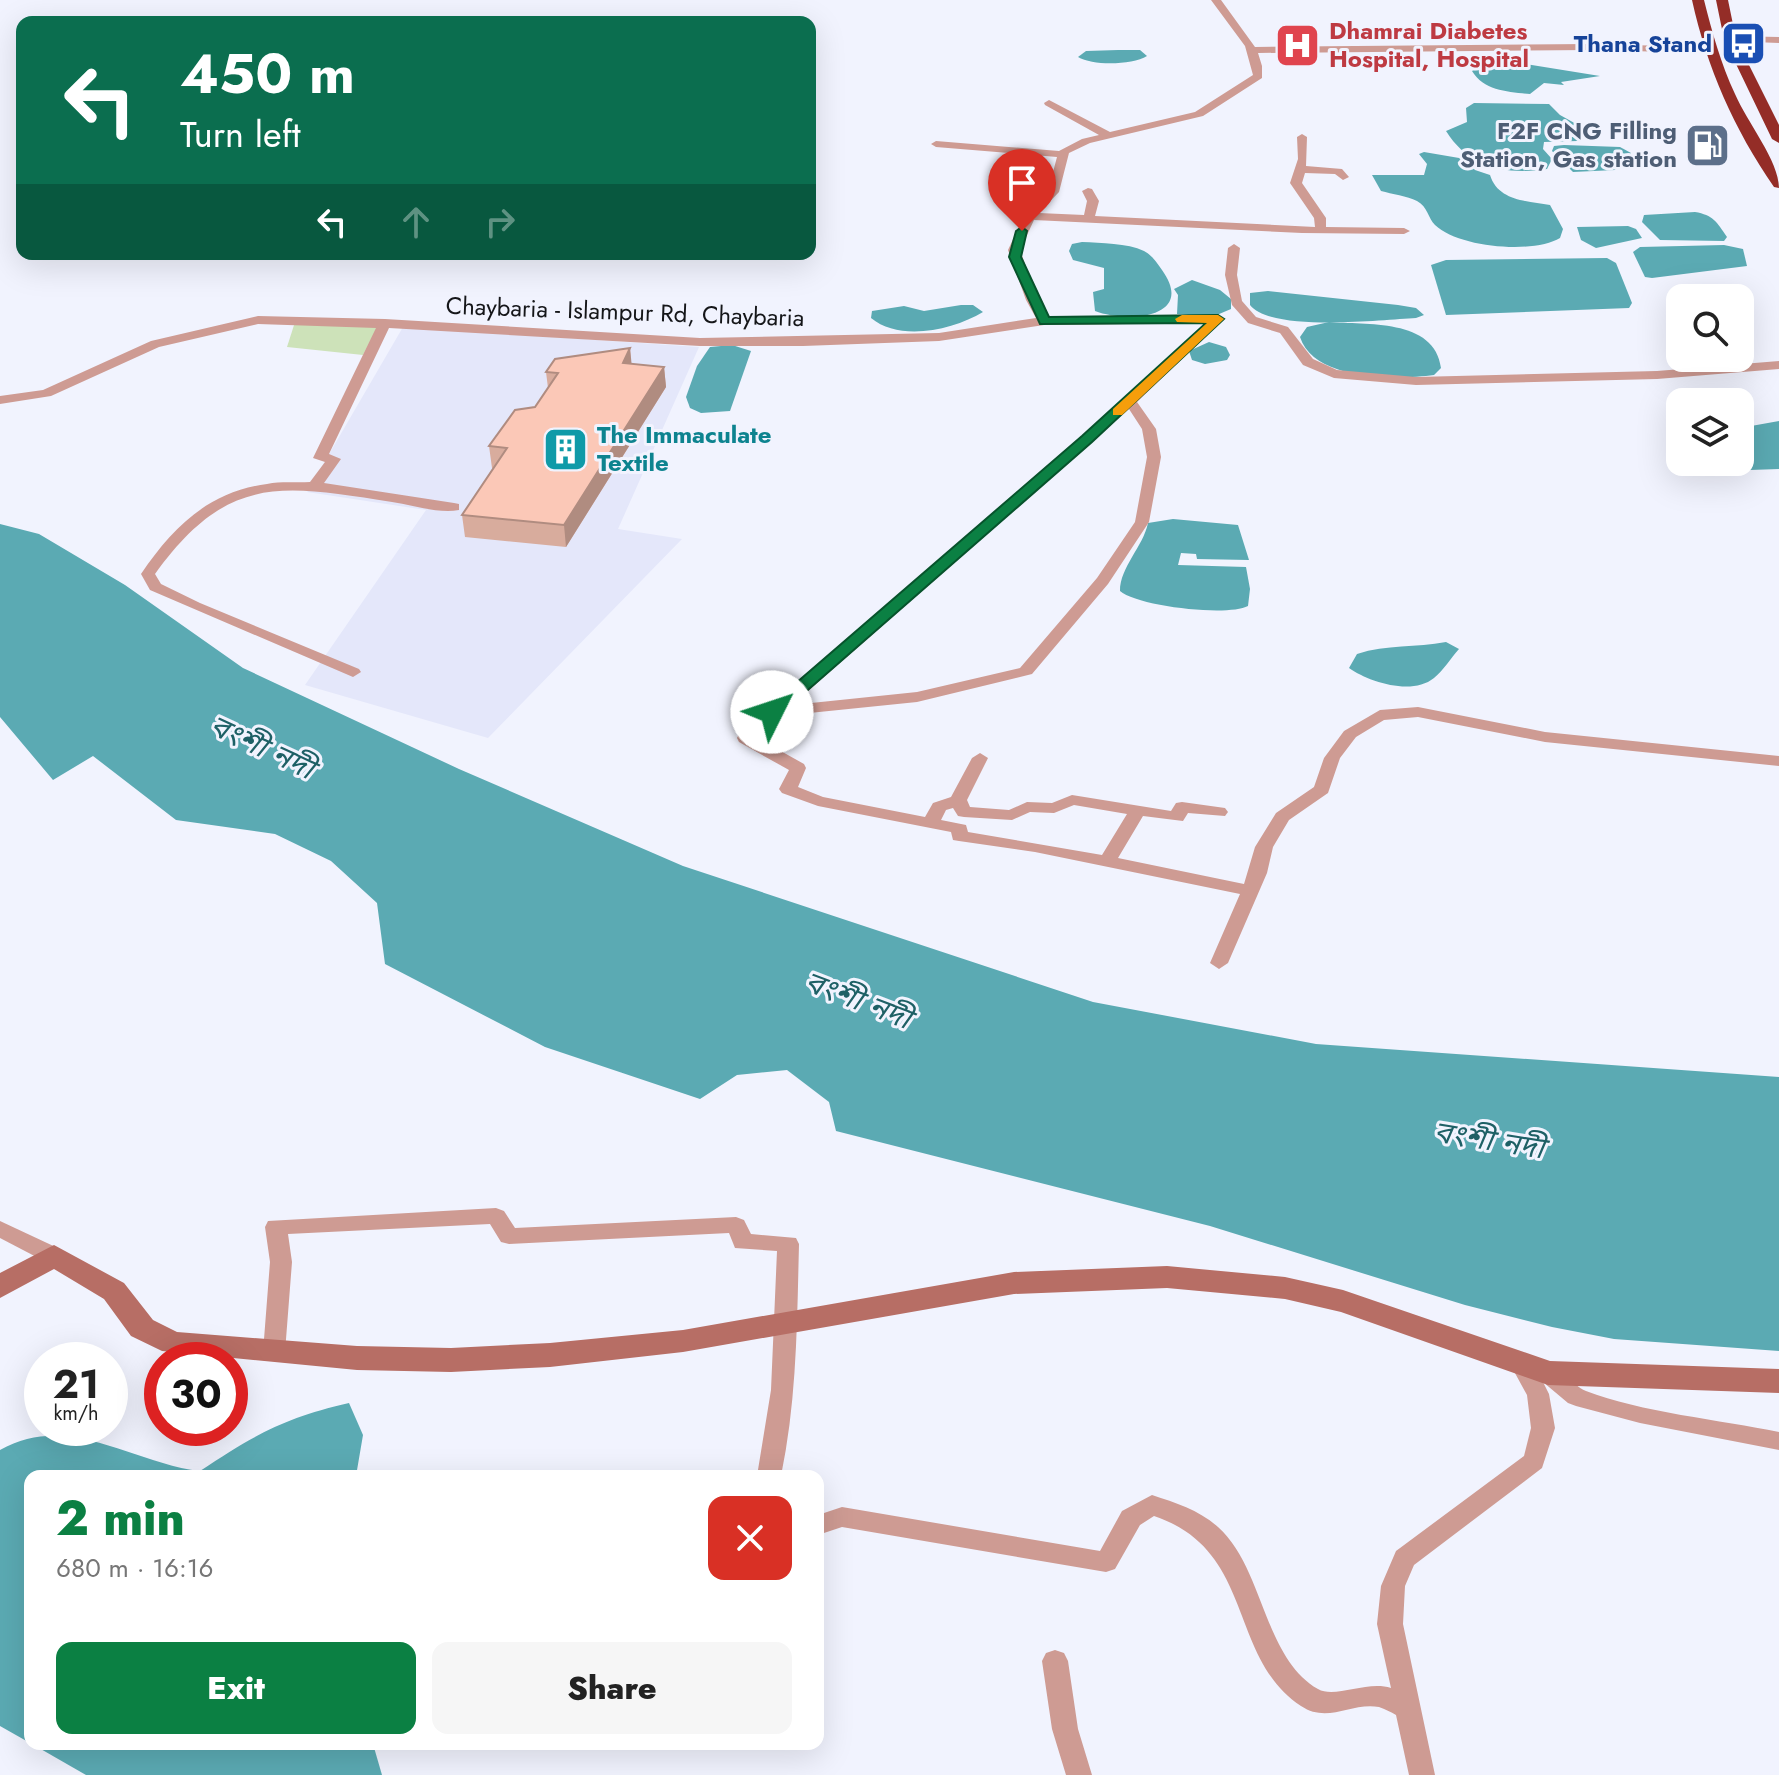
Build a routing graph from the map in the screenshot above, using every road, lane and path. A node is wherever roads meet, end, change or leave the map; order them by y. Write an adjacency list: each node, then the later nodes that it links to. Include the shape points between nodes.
1 (1216, 0): 7 (street)
2 (1698, 0): 8 (highway)
3 (1710, 0): 15 (highway, via 1743,101)
4 (1722, 0): 5 (highway)
5 (1730, 39): 6 (street); 12 (highway)
6 (1779, 40)
7 (1252, 50): 8 (street); 10 (street, via 1258,76 1215,105 1199,114)
8 (1709, 50): 18 (highway, via 1729,99)
9 (1049, 103): 10 (street)
10 (1110, 136): 14 (street, via 1069,147)
11 (1302, 137): 16 (street)
12 (1779, 139)
13 (936, 144): 14 (street)
14 (1062, 154): 20 (street, via 1053,192)
15 (1779, 164)
16 (1300, 169): 17 (street, via 1338,171); 22 (street, via 1297,185 1320,218)
17 (1343, 177)
18 (1779, 184)
19 (1088, 191): 21 (street, via 1093,201)
20 (1030, 216): 21 (street); 27 (street, via 1014,250)
21 (1088, 220): 22 (street)
22 (1321, 230): 23 (street)
23 (1404, 231)
24 (1234, 248): 26 (street, via 1232,286 1236,302)
25 (1218, 319): 26 (street, Chaybaria - Islampur Rd, Chaybaria); 27 (street, Chaybaria - Islampur Rd, Chaybaria); 31 (street)
26 (1252, 320): 29 (street, via 1284,330 1320,370 1361,379 1657,375)
27 (1044, 321): 28 (street, Chaybaria - Islampur Rd, Chaybaria, via 939,337 803,342 700,342)
28 (385, 323): 30 (street, Chaybaria - Islampur Rd, Chaybaria, via 258,320 155,344 46,393); 32 (street, via 320,458 334,459)
29 (1779, 365)
30 (0, 400)
31 (1130, 401): 35 (street); 35 (street, via 1149,429 1154,457 1142,522 1103,581 1026,671 917,697)
32 (315, 486): 33 (street); 34 (street, via 231,495 203,509 148,574 155,587)
33 (454, 507)
34 (353, 672)
35 (772, 712): 41 (street, via 745,738 798,768 788,789 818,801)
36 (980, 758): 38 (street)
37 (1779, 761): 43 (street, via 1545,737 1418,712 1380,715 1350,734 1332,758 1322,789 1282,817 1264,847)
38 (958, 800): 39 (street, via 964,812 1012,815 1027,807 1054,808 1072,800); 41 (street, via 939,807)
39 (1138, 810): 40 (street, via 1177,817 1182,807); 42 (street)
40 (1219, 812)
41 (931, 823): 42 (street, via 960,829 959,836 979,841)
42 (1107, 862): 43 (street)
43 (1249, 890): 44 (street)
44 (1219, 963)
45 (0, 1229): 46 (street)
46 (54, 1256): 47 (street); 49 (street, via 114,1291 142,1328 155,1336 190,1346)
47 (0, 1287)
48 (786, 1324): 49 (street, via 683,1341 451,1360); 49 (street, via 788,1244 743,1242 736,1225 509,1236 496,1216 276,1227 281,1262); 50 (street, via 1014,1283 1167,1277 1285,1288 1343,1301); 53 (street)
49 (274, 1352)
50 (1534, 1369): 51 (street, via 1586,1377); 52 (street, via 1576,1397); 56 (street, via 1543,1428 1534,1461 1405,1558 1393,1586 1390,1624)
51 (1779, 1381)
52 (1779, 1441)
53 (770, 1470)
54 (824, 1523): 56 (street, via 842,1517 1106,1562 1131,1518 1152,1505 1178,1510 1213,1534 1235,1567 1285,1674 1310,1699 1344,1703 1377,1695)
55 (1055, 1661): 57 (street, via 1065,1729)
56 (1407, 1707): 58 (street)
57 (1079, 1775)
58 (1422, 1775)

